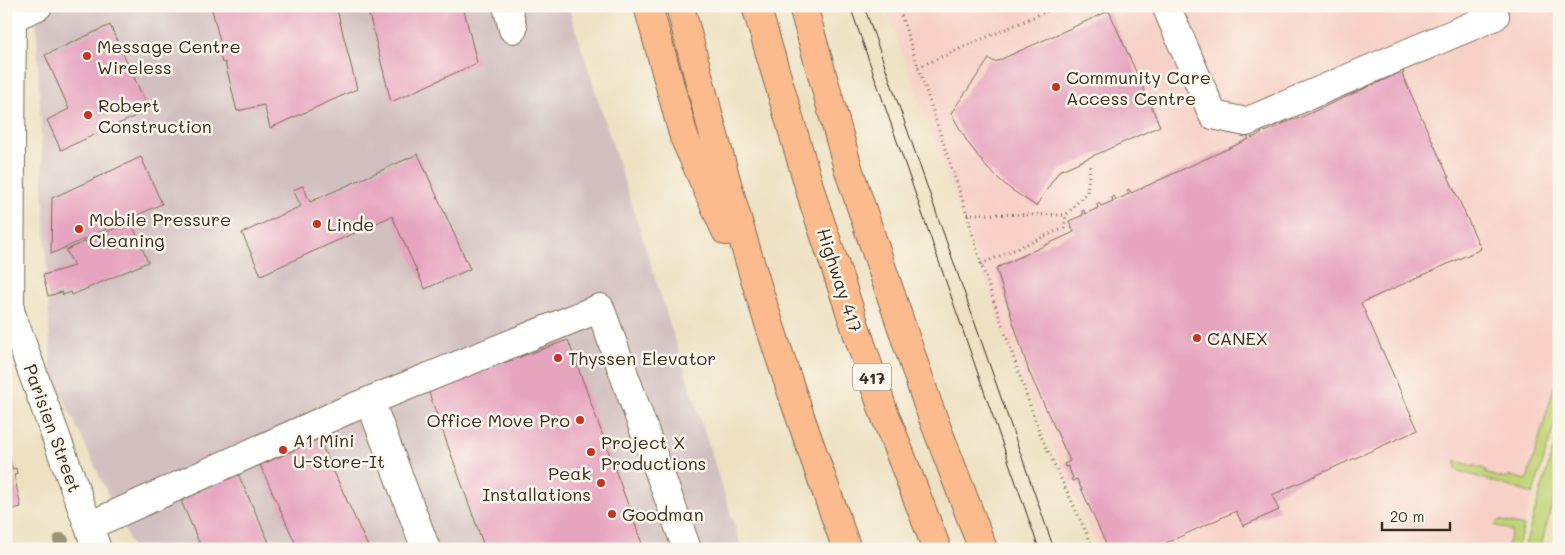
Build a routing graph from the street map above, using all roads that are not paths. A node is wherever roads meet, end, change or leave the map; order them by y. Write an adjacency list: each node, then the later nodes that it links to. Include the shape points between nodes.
1 (38, 6): 7 (street)
2 (648, 6): 10 (highway, via 684,137)
3 (680, 6): 10 (highway)
4 (756, 6): 16 (highway, Highway 417 / 417, via 836,269 884,410)
5 (803, 6): 17 (highway, via 852,177 928,405)
6 (1166, 6): 8 (street, via 1213,115 1246,122)
7 (10, 15): 9 (street, Parisien Street)
8 (1495, 16)
9 (8, 312): 12 (street, Parisien Street)
10 (770, 327): 15 (highway)
11 (370, 401): 12 (street); 13 (street); 14 (street, via 600,308)
12 (93, 537)
13 (426, 549)
14 (687, 549)
15 (847, 549)
16 (937, 549)
17 (983, 549)

